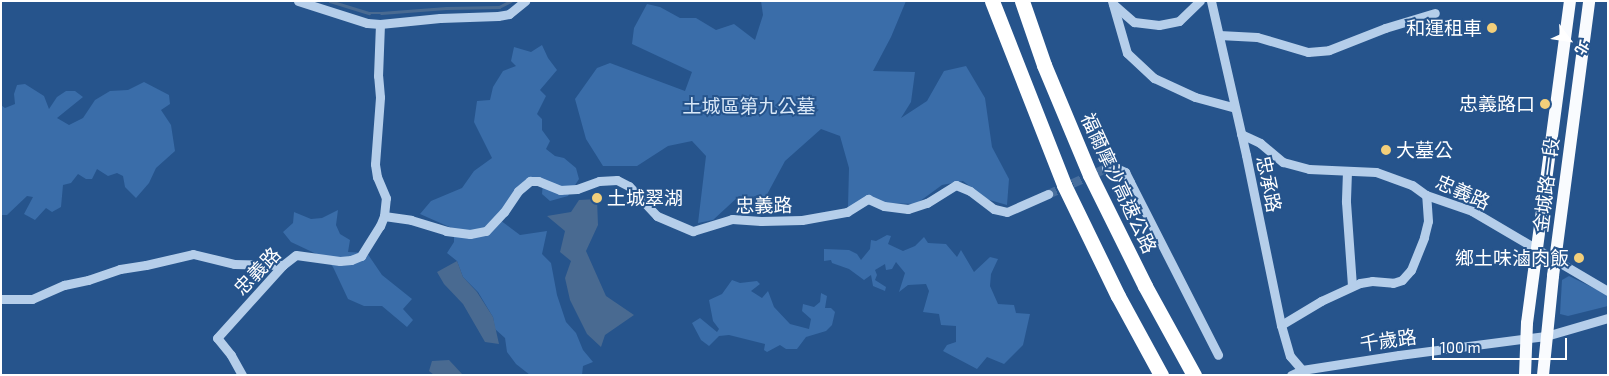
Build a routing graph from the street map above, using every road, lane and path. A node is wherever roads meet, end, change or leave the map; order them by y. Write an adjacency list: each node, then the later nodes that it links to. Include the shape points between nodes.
1 (298, 1): 11 (street, via 367,23)
2 (525, 1): 11 (street, via 509,14 498,16)
3 (992, 1): 33 (highway, via 1064,185)
4 (1022, 1): 34 (highway, 福爾摩沙高速公路, via 1044,65 1090,175)
5 (1200, 1): 9 (street, via 1179,21 1159,25 1134,22)
6 (1211, 1): 12 (street, 忠承路)
7 (1570, 1): 20 (main road, 金城路一段)
8 (1589, 1): 21 (main road, 金城路一段)
9 (1112, 3): 13 (street, via 1127,52 1154,78 1194,97)
10 (1435, 13): 12 (street, via 1329,50 1308,52 1258,37)
11 (380, 24): 19 (street, 忠義路, via 376,164 386,198)
12 (1219, 34): 13 (street, 忠承路)
13 (1234, 106): 14 (street, 忠承路)
14 (1241, 134): 16 (street, 忠義路, via 1260,143 1283,162 1309,169); 27 (street, 忠承路)
15 (1106, 168): 30 (street, via 1125,172)
16 (1347, 171): 18 (street, 忠義路, via 1376,172 1412,185); 23 (street)
17 (1048, 194): 19 (street, 忠義路, via 1006,212 994,209 956,185 927,203 908,209 884,206 868,199 847,212 802,220 732,219 693,231 657,216 629,186 617,180 560,190 530,180 486,230 470,234)
18 (1426, 195): 20 (street, 忠義路, via 1472,211); 23 (street, via 1428,221 1411,270 1402,280 1393,283 1372,281)
19 (384, 216): 22 (street, 忠義路, via 361,256 340,261 296,255)
20 (1538, 248): 21 (street, 忠義路); 29 (main road, 金城路一段)
21 (1555, 261): 24 (street, 忠義路); 28 (main road, 金城路一段)
22 (283, 265): 25 (street, via 234,264 193,254 120,268 64,285 32,299); 32 (street, 忠義路, via 217,338 231,354)
23 (1352, 286): 27 (street)
24 (1608, 291)
25 (1, 299)
26 (1608, 318): 28 (street, 千歲路)
27 (1281, 325): 31 (street, 忠承路, via 1290,356)
28 (1546, 336): 29 (street, 千歲路); 37 (main road, 金城路一段)
29 (1525, 338): 31 (street, 千歲路); 36 (main road, 金城路一段)
30 (1218, 354)
31 (1302, 370): 35 (street, 千歲路)
32 (242, 375)
33 (1161, 375)
34 (1194, 375)
35 (1291, 375)
36 (1525, 375)
37 (1543, 375)

